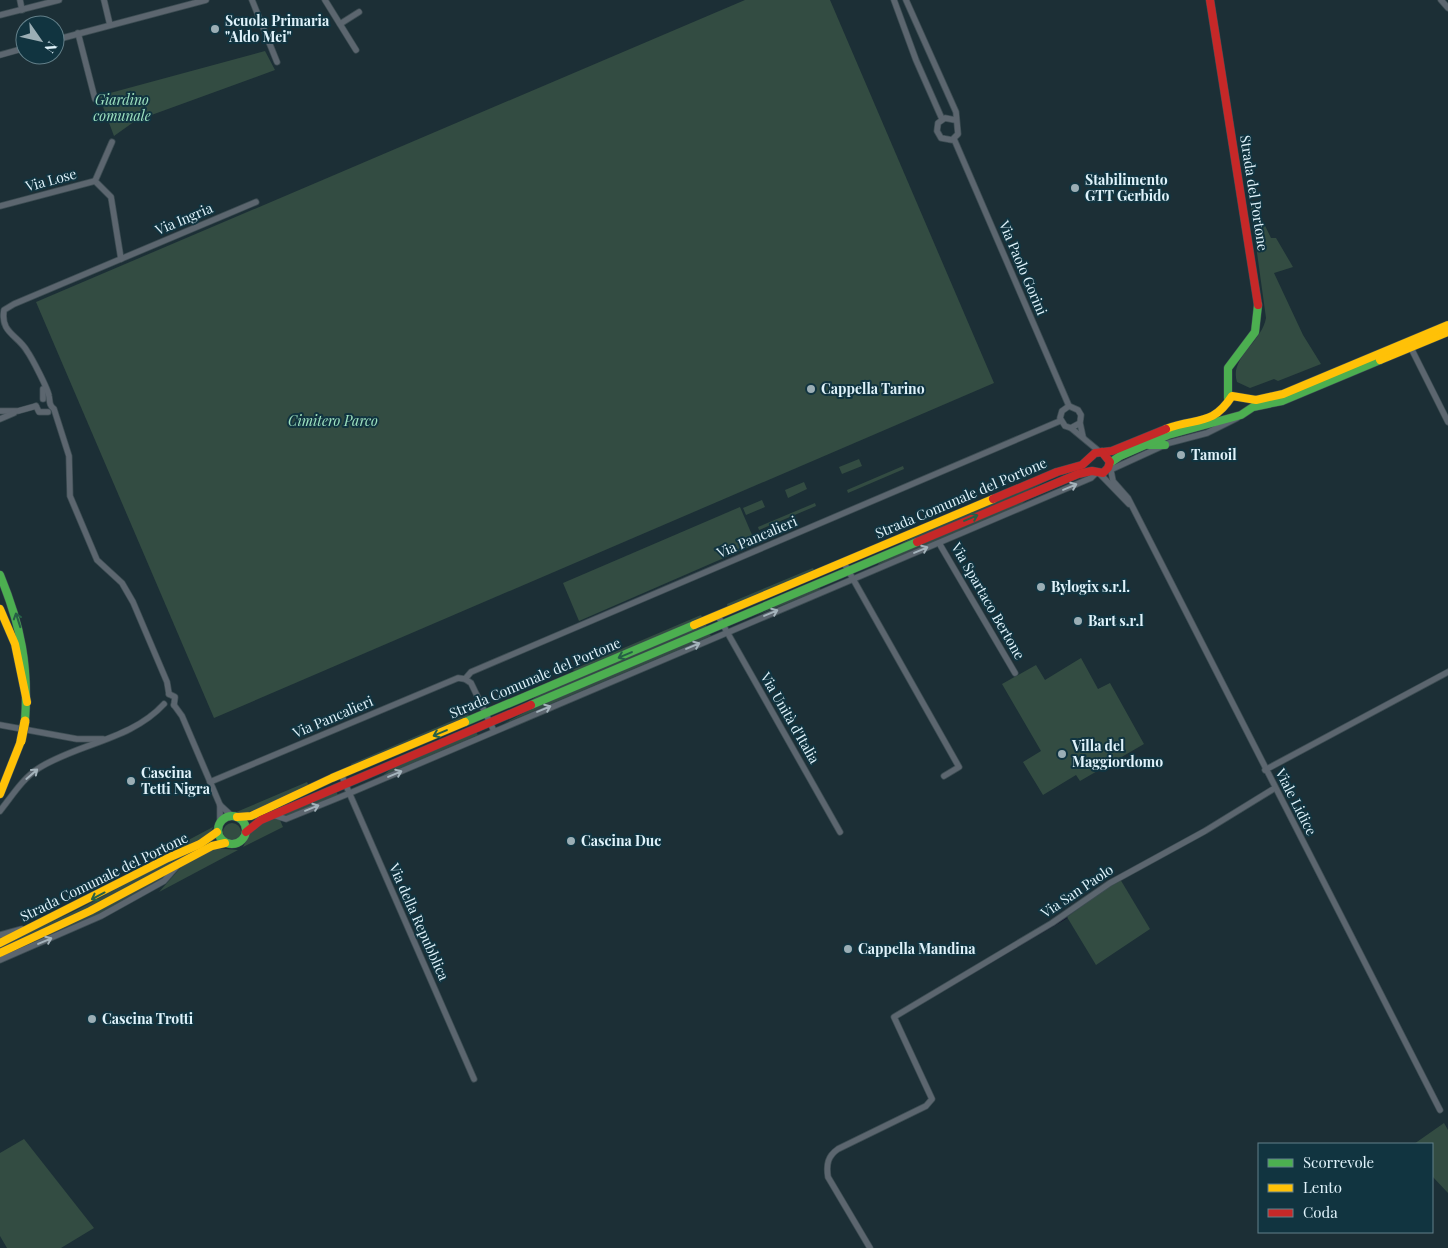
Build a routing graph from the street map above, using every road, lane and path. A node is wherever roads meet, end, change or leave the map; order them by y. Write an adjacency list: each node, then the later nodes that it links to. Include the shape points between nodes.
1 (20, 0): 12 (street)
2 (59, 0): 12 (street)
3 (104, 0): 16 (street)
4 (206, 0): 16 (street)
5 (252, 0): 22 (street)
6 (325, 0): 15 (street)
7 (894, 0): 24 (street)
8 (906, 0): 25 (street, Via Paolo Gorini, via 956,112)
9 (1210, 0): 35 (main road, Strada del Portone, via 1259,311 1255,332 1230,363)
10 (1441, 0): 11 (street)
11 (1448, 8)
12 (22, 10): 14 (street)
13 (360, 12): 15 (street)
14 (0, 15)
15 (340, 24): 19 (street)
16 (110, 25): 17 (street)
17 (78, 33): 18 (street); 23 (street)
18 (65, 37)
19 (356, 50)
20 (15, 51): 21 (street)
21 (0, 55)
22 (277, 62)
23 (95, 99)
24 (942, 119): 25 (street); 26 (street, via 937,126 939,136)
25 (955, 120): 26 (street, Via Paolo Gorini, via 959,130)
26 (954, 139): 40 (street, Via Paolo Gorini)
27 (112, 142): 28 (street, Via Lose)
28 (95, 181): 30 (street, Via Lose); 31 (street, via 111,197)
29 (256, 202): 31 (street, Via Ingria)
30 (0, 206)
31 (121, 259): 38 (street, Via Ingria, via 4,310 5,328 27,350)
32 (1448, 325): 34 (main road, Strada Comunale del Portone)
33 (1448, 332): 34 (main road, Strada Comunale del Portone)
34 (1409, 345): 36 (main road, Strada Comunale del Portone, via 1283,394 1269,398); 43 (main road, Strada Comunale del Portone, via 1291,398 1253,407); 46 (street)
35 (1227, 381): 36 (main road); 37 (main road)
36 (1242, 397): 37 (main road, Strada Comunale del Portone); 43 (main road, via 1247,404)
37 (1227, 402): 43 (main road, via 1228,411); 52 (main road, Strada Comunale del Portone, via 1215,416 1172,427)
38 (48, 404): 39 (street, via 38,402); 39 (street, via 40,412); 67 (street, via 54,409 70,456 70,496 97,560 122,583 132,600 167,682)
39 (36, 406): 42 (street)
40 (1068, 406): 45 (street, via 1060,413); 47 (street, Via Paolo Gorini, via 1082,415)
41 (0, 411): 42 (street)
42 (18, 411): 44 (street)
43 (1240, 414): 50 (main road, Strada Comunale del Portone)
44 (0, 419)
45 (1060, 421): 48 (street); 66 (street, Via Pancalieri, via 471,672)
46 (1448, 422)
47 (1080, 423): 48 (street); 49 (street, Via Paolo Gorini)
48 (1071, 428): 49 (street)
49 (1085, 439): 52 (street)
50 (1164, 441): 51 (main road, Strada Comunale del Portone); 53 (street, Strada Comunale del Portone)
51 (1149, 445): 53 (street, Strada Comunale del Portone); 54 (main road, Strada Comunale del Portone)
52 (1096, 455): 54 (main road, via 1108,456); 55 (main road); 60 (main road, Strada Comunale del Portone, via 1082,465 1057,472)
53 (1143, 455): 54 (street, Strada Comunale del Portone)
54 (1110, 466): 55 (main road, Strada Comunale del Portone, via 1106,471); 57 (street, Viale Lidice, via 1113,481)
55 (1096, 472): 56 (main road, Strada Comunale del Portone, via 1078,474); 57 (street, Viale Lidice); 58 (street, Strada Comunale del Portone, one-way to 55, via 1091,478)
56 (1040, 490): 58 (street, Strada Comunale del Portone); 60 (main road, Strada Comunale del Portone, one-way to 56)
57 (1130, 504): 75 (street, Viale Lidice)
58 (1026, 506): 59 (street, Strada Comunale del Portone)
59 (939, 542): 60 (street, Strada Comunale del Portone, one-way to 59); 64 (street, Via Spartaco Bertone)
60 (848, 571): 63 (main road, Strada Comunale del Portone); 63 (street, Strada Comunale del Portone, one-way to 60); 76 (street, via 959,767)
61 (0, 575): 68 (main road, one-way to 61, via 26,650 15,610)
62 (0, 609): 68 (main road, via 18,648)
63 (722, 624): 71 (main road, Strada Comunale del Portone); 73 (street, Strada Comunale del Portone, one-way to 63); 88 (street, Via Unità d'Italia)
64 (1015, 673)
65 (1447, 673): 75 (street)
66 (466, 679): 71 (street, via 473,686); 78 (street, Via Pancalieri, via 449,681)
67 (169, 694): 69 (street); 70 (street, via 175,697)
68 (27, 702): 81 (main road, bridge, via 21,741)
69 (164, 704): 70 (street); 74 (street, via 139,725)
70 (174, 705): 78 (street, via 182,716)
71 (487, 718): 73 (street); 77 (main road, Strada Comunale del Portone)
72 (0, 725): 74 (street, via 77,739)
73 (494, 731): 80 (street, Strada Comunale del Portone, one-way to 73)
74 (107, 739): 83 (street, one-way to 74, via 39,768)
75 (1265, 770): 79 (street, Viale Lidice)
76 (944, 776)
77 (343, 779): 80 (street, Via della Repubblica); 84 (main road, Strada Comunale del Portone); 85 (main road, Strada Comunale del Portone, via 251,816)
78 (210, 782): 82 (street)
79 (1275, 788): 97 (street, Viale Lidice); 98 (street, Via San Paolo, via 1205,831 1110,882 1052,923 894,1017 932,1098 926,1106 838,1149 832,1154 827,1169)
80 (350, 793): 84 (street, Strada Comunale del Portone, one-way to 80, via 286,819); 96 (street, Via della Repubblica)
81 (0, 794)
82 (220, 805): 85 (street); 86 (street)
83 (0, 811)
84 (273, 815): 87 (main road, Strada Comunale del Portone)
85 (235, 817): 86 (main road); 87 (main road, via 243,822)
86 (219, 827): 89 (main road); 91 (main road, Strada Comunale del Portone, one-way to 91, via 205,843 170,857)
87 (246, 832): 89 (main road, via 236,844)
88 (840, 832)
89 (225, 843): 90 (main road, Strada Comunale del Portone, via 214,845)
90 (180, 863): 94 (main road, Strada Comunale del Portone, via 90,911); 95 (street, Strada Comunale del Portone, one-way to 90, via 90,921 133,898 164,881)
91 (36, 925): 92 (street); 93 (main road, Strada Comunale del Portone)
92 (0, 935)
93 (0, 943)
94 (0, 953)
95 (0, 960)
96 (474, 1079)
97 (1440, 1110)
98 (870, 1248)

